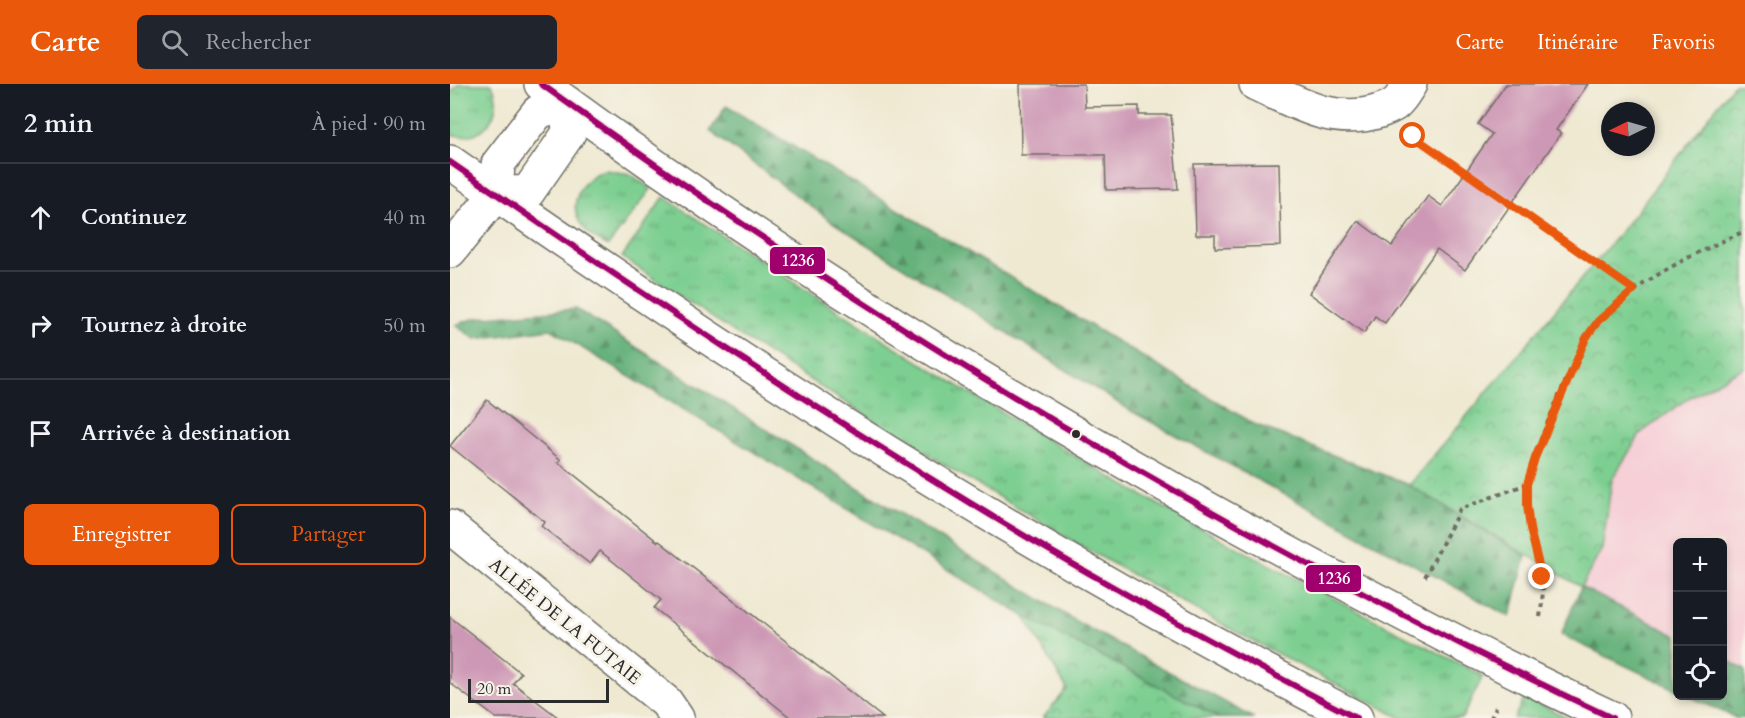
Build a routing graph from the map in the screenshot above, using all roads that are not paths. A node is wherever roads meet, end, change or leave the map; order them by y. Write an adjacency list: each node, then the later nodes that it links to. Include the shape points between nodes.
1 (541, 84): 3 (main road)
2 (1256, 84): 4 (main road, via 1304,105 1348,117 1369,114)
3 (574, 94): 6 (main road, via 538,112 498,164); 11 (main road, via 680,184 1024,405 1323,572)
4 (1403, 94)
5 (450, 162): 6 (main road)
6 (496, 194): 7 (main road); 10 (main road, via 778,383 934,481 1104,582)
7 (450, 251)
8 (450, 527): 9 (main road, ALLÉE DE LA FUTAIE, via 666,702)
9 (677, 718)
10 (1356, 718)
11 (1612, 718)

